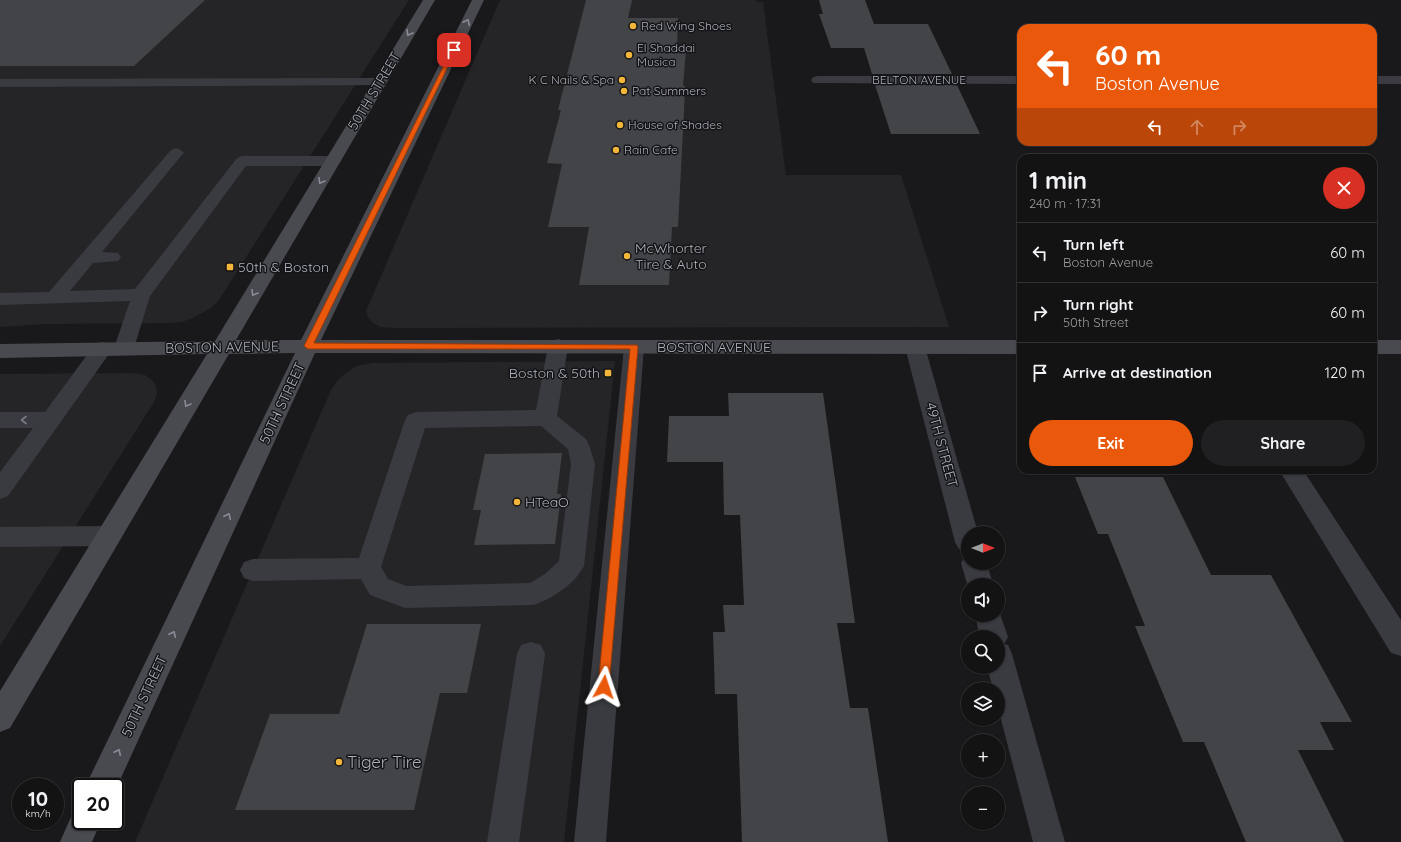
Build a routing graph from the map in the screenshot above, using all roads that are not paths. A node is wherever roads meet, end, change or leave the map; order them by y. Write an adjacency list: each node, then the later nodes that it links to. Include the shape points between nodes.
1 (429, 0): 7 (main road, 50TH STREET, one-way to 7)
2 (478, 0): 34 (main road, 50TH STREET, one-way to 2)
3 (818, 80): 4 (street, BELTON AVENUE)
4 (1017, 80)
5 (1377, 80): 6 (street)
6 (1401, 80)
7 (380, 82): 8 (street); 10 (main road, 50TH STREET)
8 (0, 83)
9 (176, 153): 11 (street)
10 (333, 161): 14 (street, via 242,161); 36 (main road, 50TH STREET, one-way to 36)
11 (159, 173): 12 (street); 15 (street)
12 (181, 173)
13 (214, 173): 14 (street)
14 (233, 173): 18 (street)
15 (143, 192): 16 (street); 19 (street)
16 (166, 192)
17 (199, 192): 18 (street)
18 (218, 192): 22 (street)
19 (126, 212): 20 (street); 23 (street)
20 (149, 212)
21 (184, 212): 22 (street)
22 (203, 212): 26 (street)
23 (109, 232): 24 (street); 30 (street)
24 (133, 232)
25 (168, 232): 26 (street)
26 (187, 232): 29 (street)
27 (112, 257): 30 (street)
28 (149, 257): 29 (street)
29 (168, 257): 31 (street)
30 (88, 258): 32 (street)
31 (140, 295): 32 (street); 42 (street)
32 (54, 298): 33 (street)
33 (0, 299)
34 (308, 346): 35 (main road, BOSTON AVENUE); 36 (main road, BOSTON AVENUE); 59 (main road, 50TH STREET, one-way to 34)
35 (558, 346): 37 (main road, BOSTON AVENUE); 45 (street)
36 (221, 347): 42 (main road, BOSTON AVENUE); 51 (main road, 50TH STREET, one-way to 51)
37 (634, 347): 38 (main road, BOSTON AVENUE); 63 (street)
38 (916, 347): 39 (main road, BOSTON AVENUE); 50 (street, 49TH STREET)
39 (1017, 347)
40 (1377, 347): 41 (main road)
41 (1401, 347)
42 (124, 348): 43 (main road, BOSTON AVENUE)
43 (102, 349): 44 (main road, BOSTON AVENUE); 47 (street)
44 (0, 352)
45 (546, 418): 53 (street, via 416,420); 53 (street, via 578,445 583,464 571,566 554,582 534,594 405,597 379,587)
46 (0, 420): 47 (street, one-way to 46)
47 (49, 420): 49 (street)
48 (1294, 474): 55 (street)
49 (0, 490)
50 (964, 526)
51 (109, 536): 52 (street); 58 (main road, 50TH STREET)
52 (0, 537)
53 (368, 568): 54 (street)
54 (254, 570)
55 (1401, 644)
56 (531, 654): 62 (street)
57 (1003, 674): 64 (street)
58 (0, 718)
59 (105, 778)
60 (81, 830): 61 (main road)
61 (76, 842)
62 (503, 842)
63 (590, 842)
64 (1049, 842)

